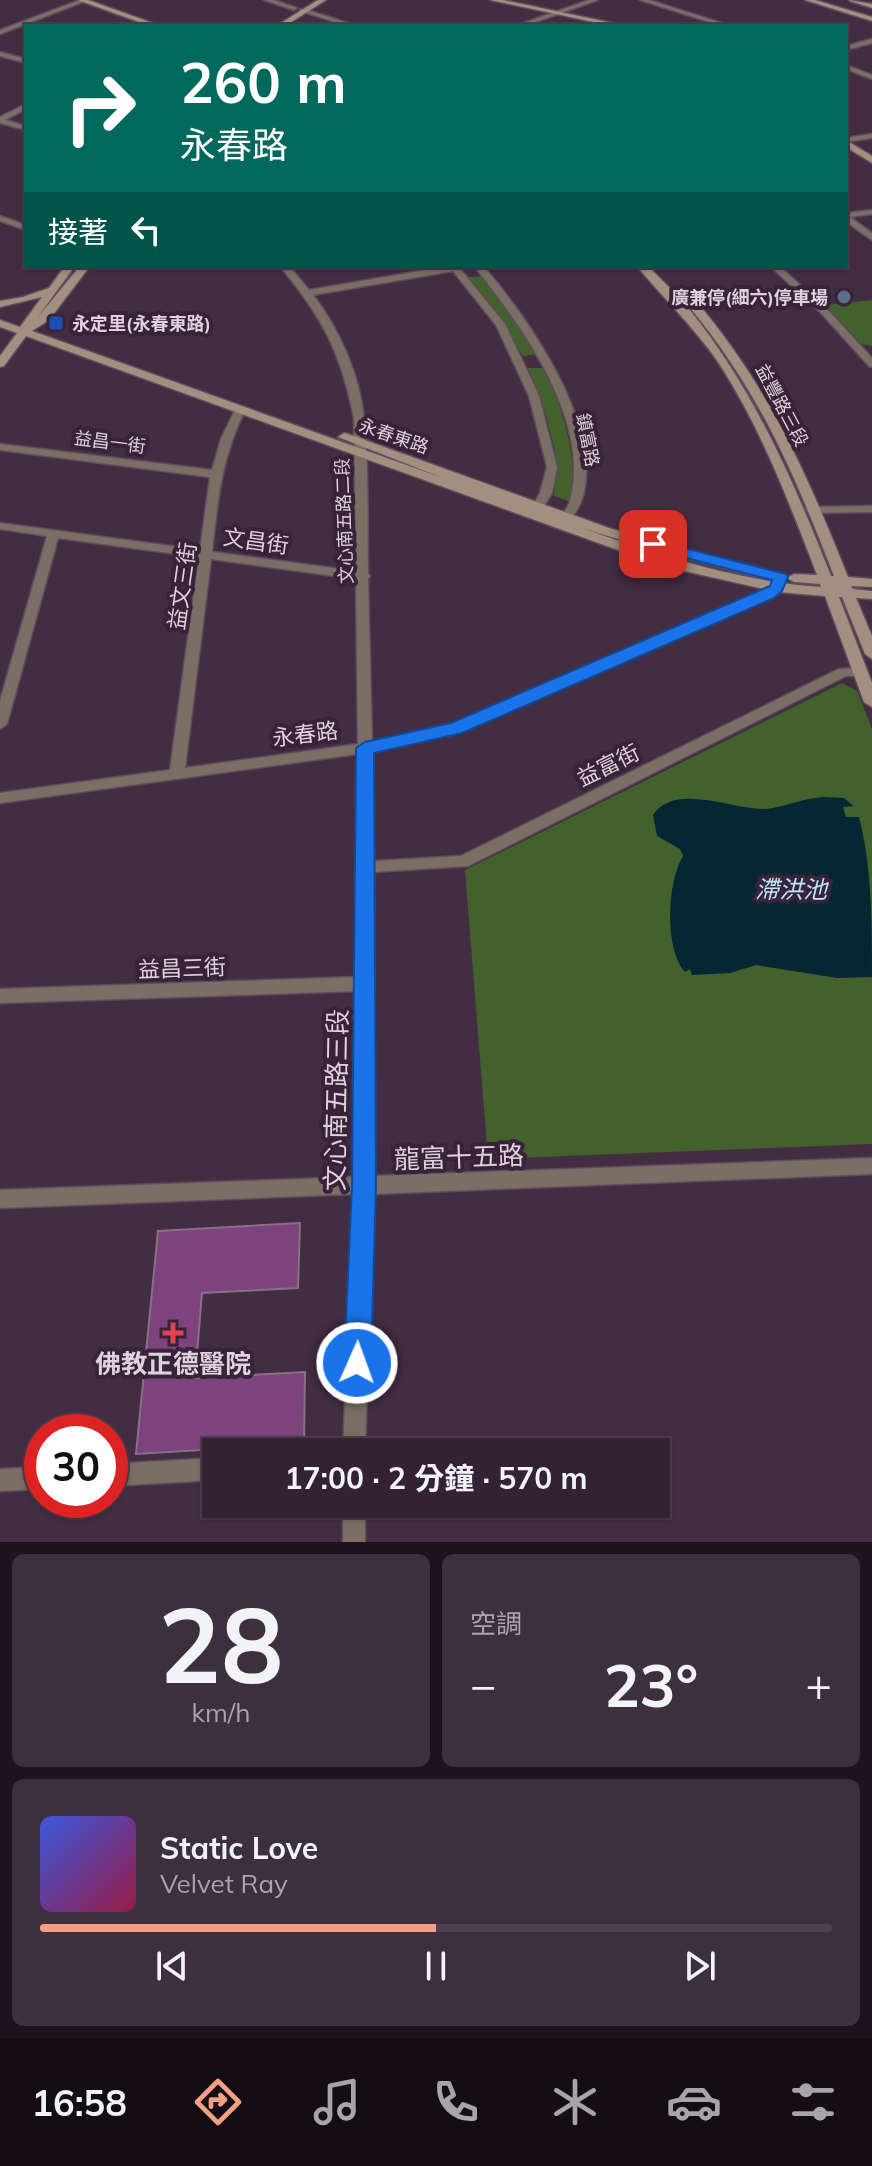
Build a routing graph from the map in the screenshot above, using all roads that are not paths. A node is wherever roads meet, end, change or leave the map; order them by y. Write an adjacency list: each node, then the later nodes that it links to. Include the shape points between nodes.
1 (267, 0): 13 (street)
2 (313, 0): 13 (street)
3 (323, 0): 13 (street)
4 (493, 0): 14 (street)
5 (510, 0): 14 (street)
6 (595, 0): 14 (street)
7 (643, 0): 24 (street)
8 (808, 0): 15 (street)
9 (833, 0): 12 (street)
10 (852, 0): 12 (street)
11 (78, 1): 16 (street); 17 (street); 25 (street)
12 (872, 8)
13 (298, 9): 18 (street); 19 (street); 20 (street)
14 (560, 12): 21 (street); 22 (street); 23 (street)
15 (872, 19)
16 (137, 24)
17 (151, 24)
18 (273, 24)
19 (282, 24)
20 (347, 24)
21 (524, 24)
22 (614, 24)
23 (630, 24)
24 (721, 24)
25 (0, 32)
26 (872, 41): 27 (street)
27 (848, 47)
28 (0, 54): 29 (street)
29 (24, 60)
30 (848, 68): 31 (street)
31 (872, 77)
32 (24, 107): 33 (street)
33 (0, 120): 34 (street)
34 (24, 127)
35 (872, 136): 36 (street)
36 (848, 140): 37 (street); 38 (street)
37 (872, 152)
38 (872, 160)
39 (872, 212): 40 (street)
40 (848, 216)
41 (0, 218): 43 (street)
42 (848, 218): 44 (street)
43 (24, 227)
44 (872, 237)
45 (68, 268): 54 (street)
46 (83, 268): 59 (street, via 45,318)
47 (286, 268): 55 (street, 文心南五路二段)
48 (448, 268): 55 (street)
49 (455, 268): 62 (street, 鎮富路, via 500,324)
50 (480, 268): 61 (street, 鎮富路, via 531,333)
51 (644, 268): 79 (street, 益豐路三段, via 707,338 753,412)
52 (659, 268): 70 (street, 益豐路三段, via 708,320 747,374)
53 (776, 268): 60 (street)
54 (51, 290): 56 (street); 59 (street)
55 (307, 293): 67 (street, 文心南五路二段, via 338,340 352,382)
56 (0, 304)
57 (0, 314): 59 (street, 永春東路)
58 (0, 323): 59 (street, 永春東路)
59 (27, 327): 63 (street); 65 (street, 永春東路); 67 (street, 永春東路)
60 (868, 355): 64 (street)
61 (545, 360): 62 (street); 72 (street, 鎮富路, via 569,415 579,467 576,500)
62 (520, 362): 71 (street, 鎮富路, via 552,467)
63 (0, 364)
64 (872, 364)
65 (240, 410): 67 (street, 永春東路); 68 (street, 益文三街)
66 (0, 447): 68 (street, 益昌一街)
67 (360, 449): 71 (street, 永春東路); 76 (street, 文心南五路二段)
68 (216, 474): 75 (street, 益文三街)
69 (872, 509): 70 (street)
70 (812, 510): 80 (street, 益豐路三段)
71 (536, 511): 72 (street, 永春東路)
72 (563, 521): 77 (street, 永春東路, via 667,563)
73 (0, 526): 74 (street, 文昌街)
74 (54, 533): 75 (street, 文昌街); 85 (street)
75 (206, 555): 76 (street, 文昌街); 88 (street, 益文三街)
76 (364, 576): 87 (street, 文心南五路二段)
77 (779, 583): 79 (street); 87 (street, 永春路, via 703,624 455,729)
78 (872, 583): 80 (street)
79 (826, 586): 80 (street); 83 (street, 益豐路三段)
80 (844, 587): 81 (street); 82 (street, 益豐路三段)
81 (872, 595)
82 (872, 654)
83 (860, 672): 84 (street, 益豐路三段); 90 (street, 益富街, via 844,672 463,862)
84 (872, 702)
85 (2, 706): 86 (street)
86 (0, 724)
87 (365, 748): 88 (street, 永春路); 90 (street, 文心南五路三段)
88 (177, 772): 89 (street, 永春路)
89 (0, 798)
90 (367, 867): 91 (street, 文心南五路三段)
91 (365, 984): 92 (street, 益昌三街); 94 (street, 文心南五路三段)
92 (0, 996)
93 (872, 1166): 94 (street, 龍富十五路)
94 (364, 1186): 95 (street, 龍富十五路); 96 (street, 文心南五路三段)
95 (0, 1199)
96 (355, 1438)
97 (202, 1470): 98 (street)
98 (128, 1474)
99 (24, 1479): 100 (street)
100 (0, 1480)
101 (354, 1518): 102 (street)
102 (354, 1542)

